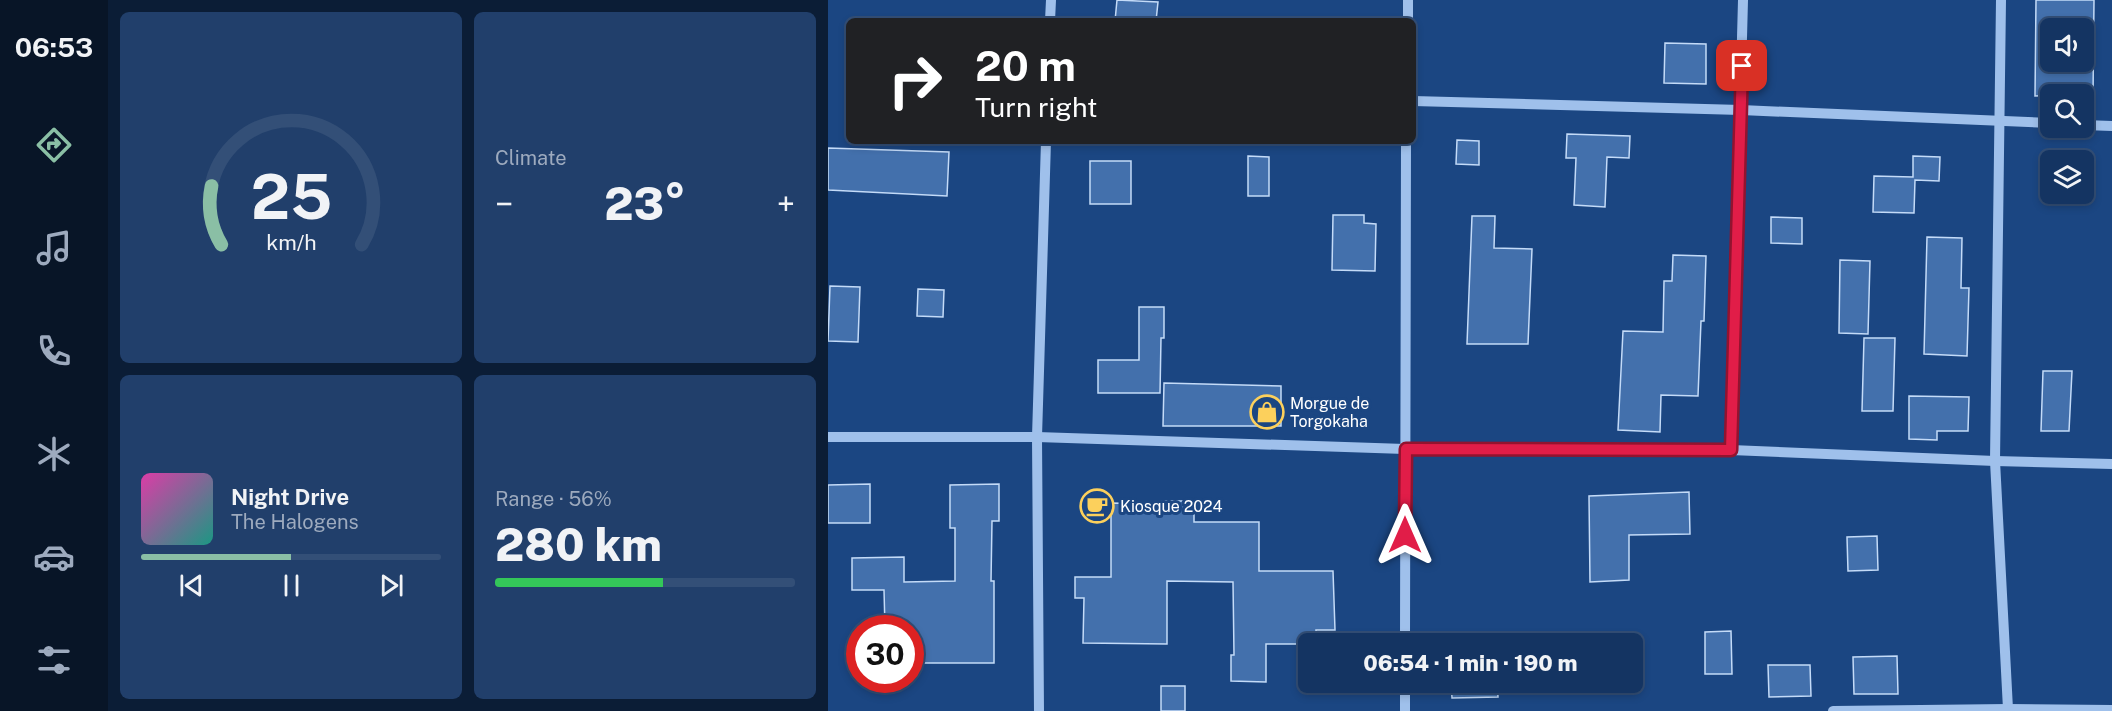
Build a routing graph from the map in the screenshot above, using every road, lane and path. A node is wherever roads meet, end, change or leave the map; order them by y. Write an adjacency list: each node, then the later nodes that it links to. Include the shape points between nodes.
1 (1051, 0): 5 (street)
2 (1408, 0): 6 (street)
3 (1743, 0): 8 (street)
4 (2001, 0): 9 (street)
5 (1050, 18)
6 (1408, 18)
7 (1416, 101): 8 (street)
8 (1741, 111): 9 (street); 18 (street)
9 (2001, 121): 10 (street); 19 (street)
10 (2040, 123)
11 (2094, 125): 12 (street)
12 (2112, 126)
13 (1046, 144): 16 (street)
14 (1406, 144): 17 (street)
15 (828, 437): 16 (street)
16 (1037, 437): 17 (street); 25 (street)
17 (1406, 449): 18 (street); 21 (street)
18 (1731, 450): 19 (street)
19 (1995, 461): 20 (street); 23 (street)
20 (2112, 464)
21 (1405, 633)
22 (1405, 693): 26 (street)
23 (2008, 709): 24 (street); 27 (street)
24 (2112, 710)
25 (1039, 711)
26 (1405, 711)
27 (1833, 711)

